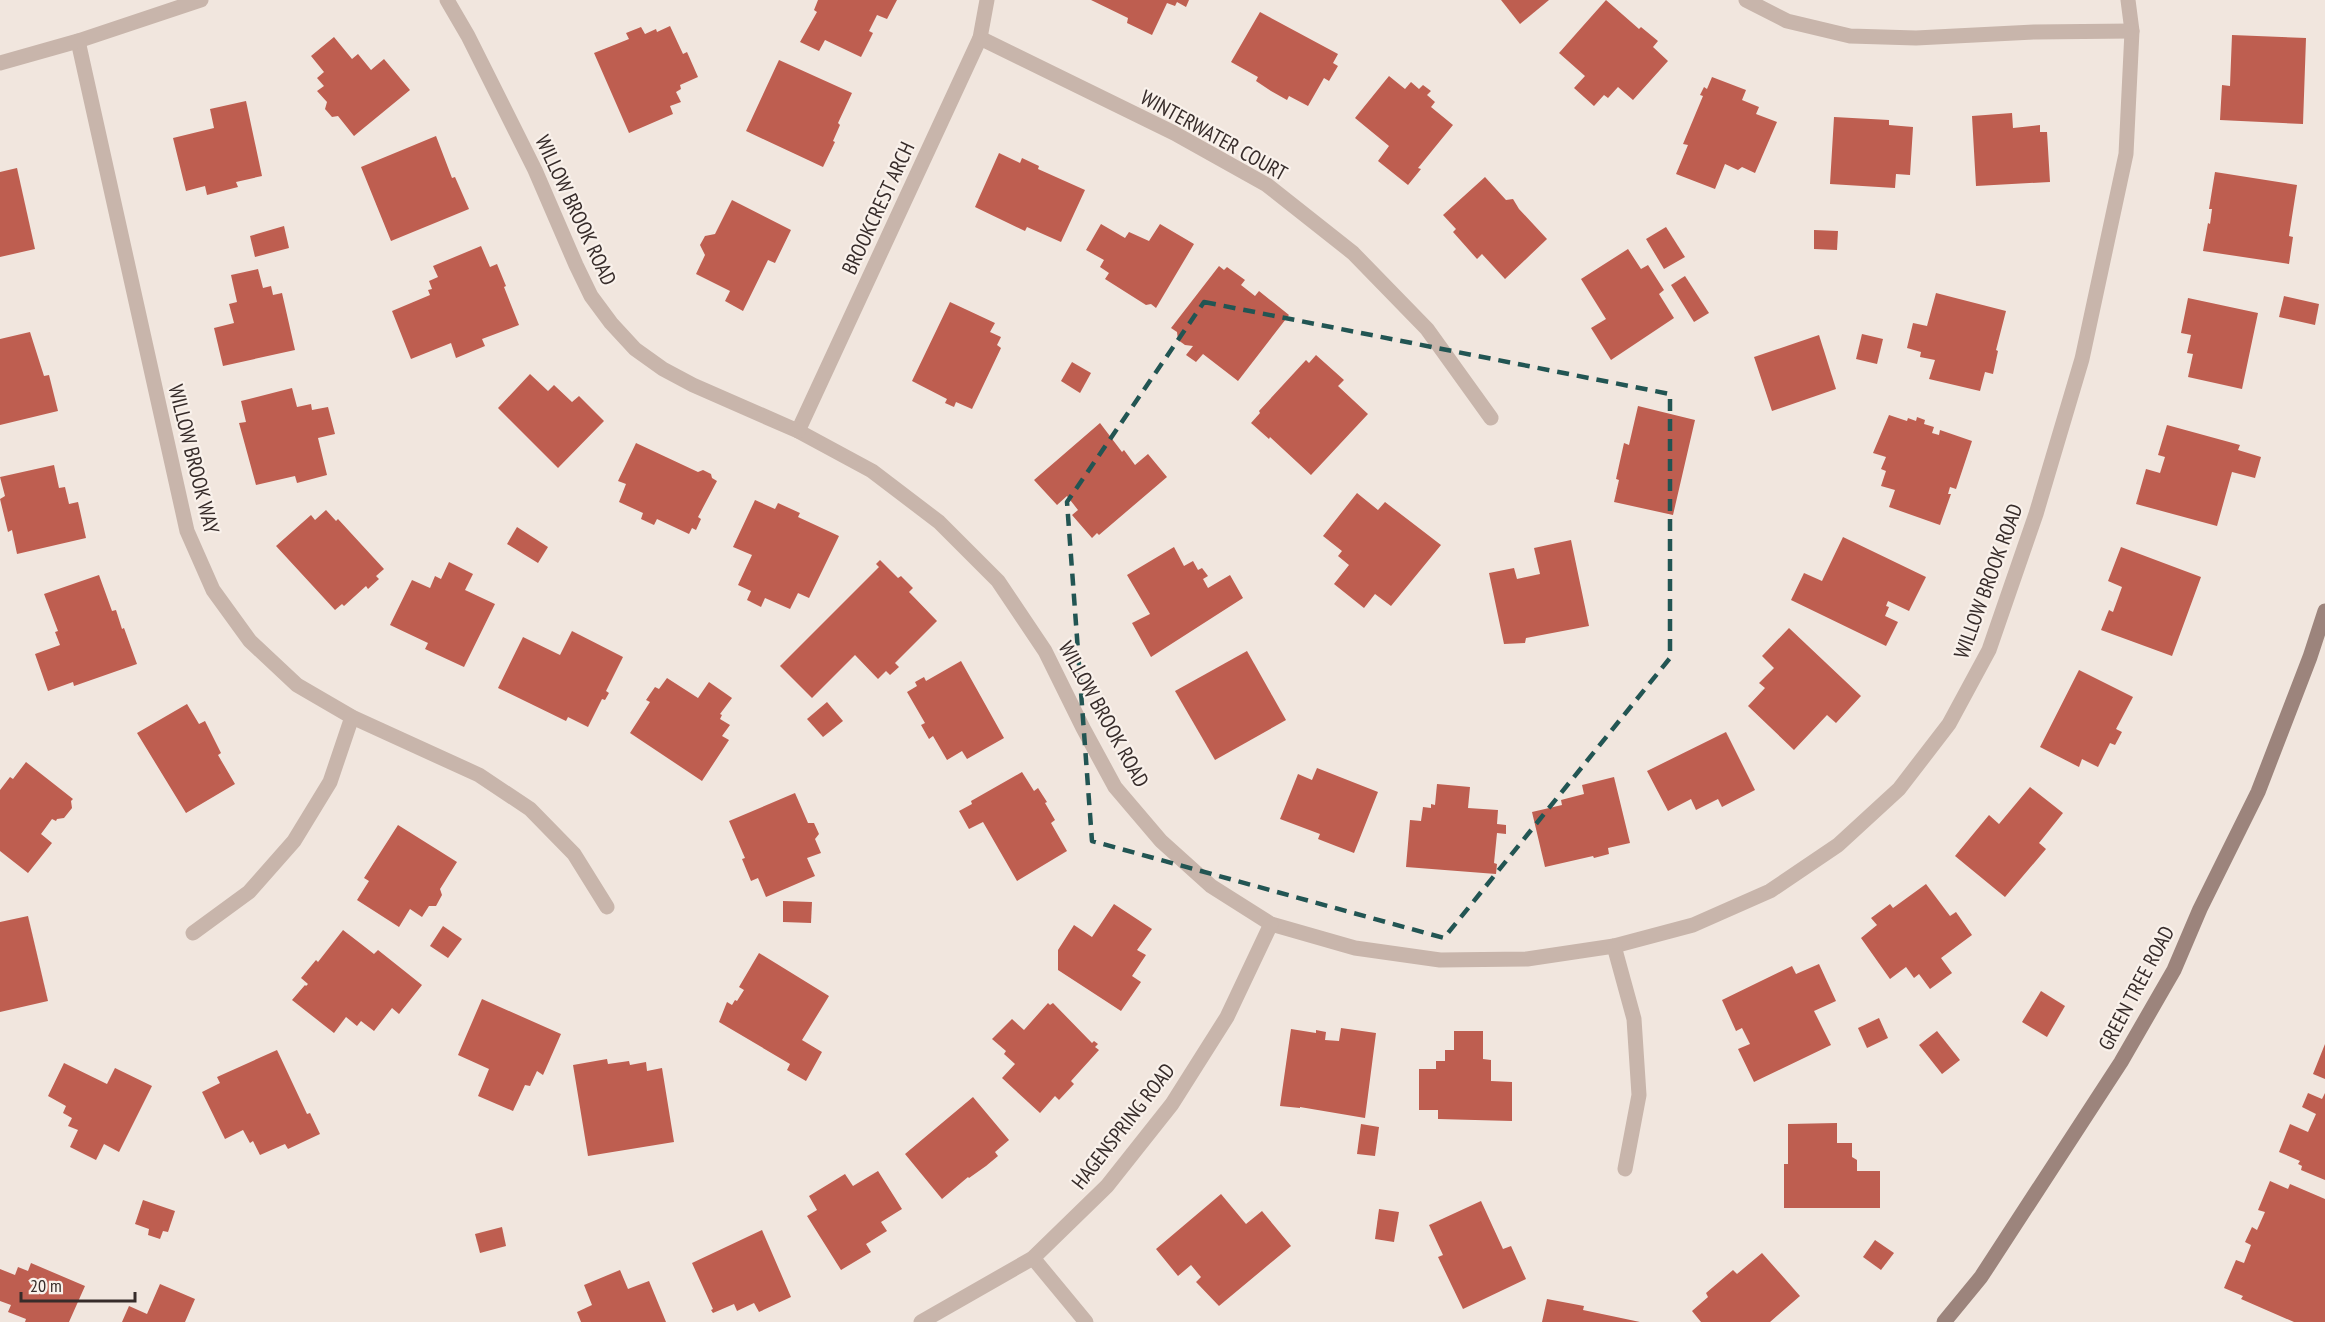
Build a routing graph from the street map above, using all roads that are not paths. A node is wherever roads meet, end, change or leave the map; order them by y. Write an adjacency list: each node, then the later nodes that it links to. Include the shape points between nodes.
1 (201, 0): 8 (street)
2 (447, 0): 11 (street, WILLOW BROOK ROAD, via 535,170 591,296 611,323 635,349 663,369)
3 (987, 0): 7 (street, BROOKCREST ARCH)
4 (1746, 0): 6 (street, via 1787,21 1850,36 1916,38)
5 (2127, 0): 6 (street, WILLOW BROOK ROAD)
6 (2132, 31): 17 (street, WILLOW BROOK ROAD, via 2126,154 2082,359 2036,514 1989,650 1949,724 1899,789 1838,845 1770,891 1693,925)
7 (980, 38): 10 (street, WINTERWATER COURT, via 1174,133 1267,185 1353,253 1427,329); 11 (street, BROOKCREST ARCH)
8 (78, 41): 9 (street); 13 (street, WILLOW BROOK WAY, via 187,531 213,590 250,641 297,685)
9 (0, 63)
10 (1491, 418)
11 (798, 431): 15 (street, WILLOW BROOK ROAD, via 872,471 939,522 998,581 1046,651 1115,787 1161,841 1211,886)
12 (2325, 611): 22 (street, GREEN TREE ROAD, via 2258,792 2174,970 2121,1062 1981,1277)
13 (352, 717): 14 (street, WILLOW BROOK WAY, via 479,775 530,809 574,854); 16 (street, via 330,782 294,841 249,892)
14 (608, 907)
15 (1271, 924): 17 (street, WILLOW BROOK ROAD, via 1355,948 1440,960 1527,959); 19 (street, HAGENSPRING ROAD, via 1227,1017 1172,1104 1107,1186)
16 (193, 933)
17 (1614, 946): 18 (street, via 1634,1019 1639,1095)
18 (1625, 1169)
19 (1033, 1258): 20 (street, HAGENSPRING ROAD); 21 (street)
20 (921, 1322)
21 (1086, 1322)
22 (1944, 1322)

